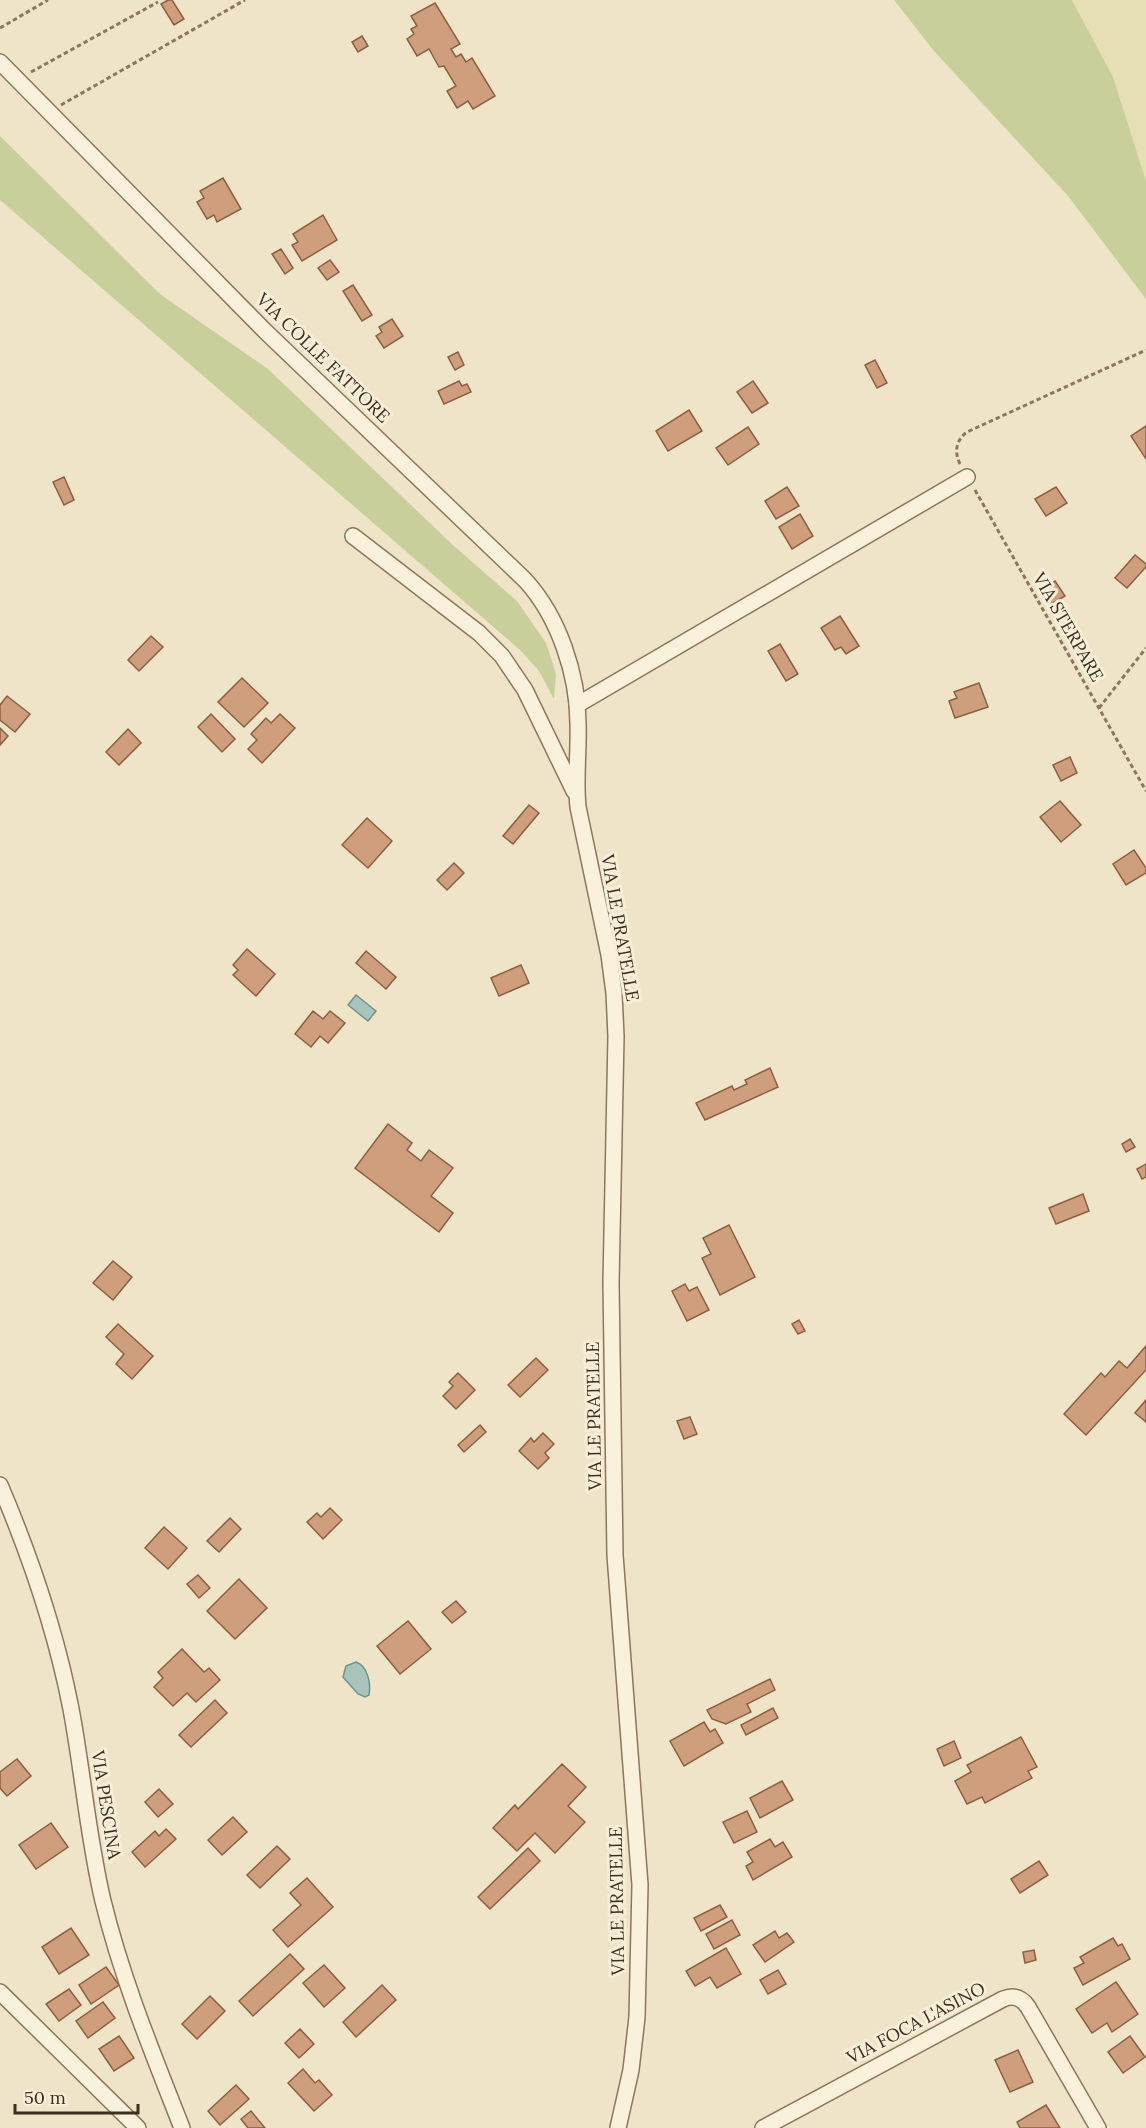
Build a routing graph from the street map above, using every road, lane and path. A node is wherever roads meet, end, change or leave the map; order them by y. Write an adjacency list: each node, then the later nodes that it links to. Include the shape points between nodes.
1 (48, 0): 4 (path)
2 (245, 0): 7 (path)
3 (158, 2): 6 (path)
4 (0, 28)
5 (0, 62): 6 (street, VIA COLLE FATTORE)
6 (17, 80): 7 (street, VIA COLLE FATTORE)
7 (49, 112): 12 (street, VIA COLLE FATTORE, via 266,332 536,592 570,669)
8 (1146, 350): 9 (path, VIA STERPARE, via 967,432 956,449)
9 (967, 477): 12 (street); 13 (path, VIA STERPARE)
10 (353, 536): 15 (street, via 471,626 502,656 525,690)
11 (1146, 648): 13 (path)
12 (577, 705): 15 (street, VIA LE PRATELLE)
13 (1099, 708): 14 (path, VIA STERPARE)
14 (1146, 791)
15 (577, 796): 20 (street, VIA LE PRATELLE, via 609,955 616,1036 611,1283 615,1555 640,1885 637,2017 631,2070)
16 (0, 1485): 19 (street, VIA PESCINA, via 35,1573 58,1653 92,1848 110,1926)
17 (0, 1992): 18 (street)
18 (138, 2128)
19 (182, 2128)
20 (618, 2128)
21 (763, 2128): 22 (street, VIA FOCA L'ASINO, via 1011,1997 1028,2007)
22 (1098, 2128)

